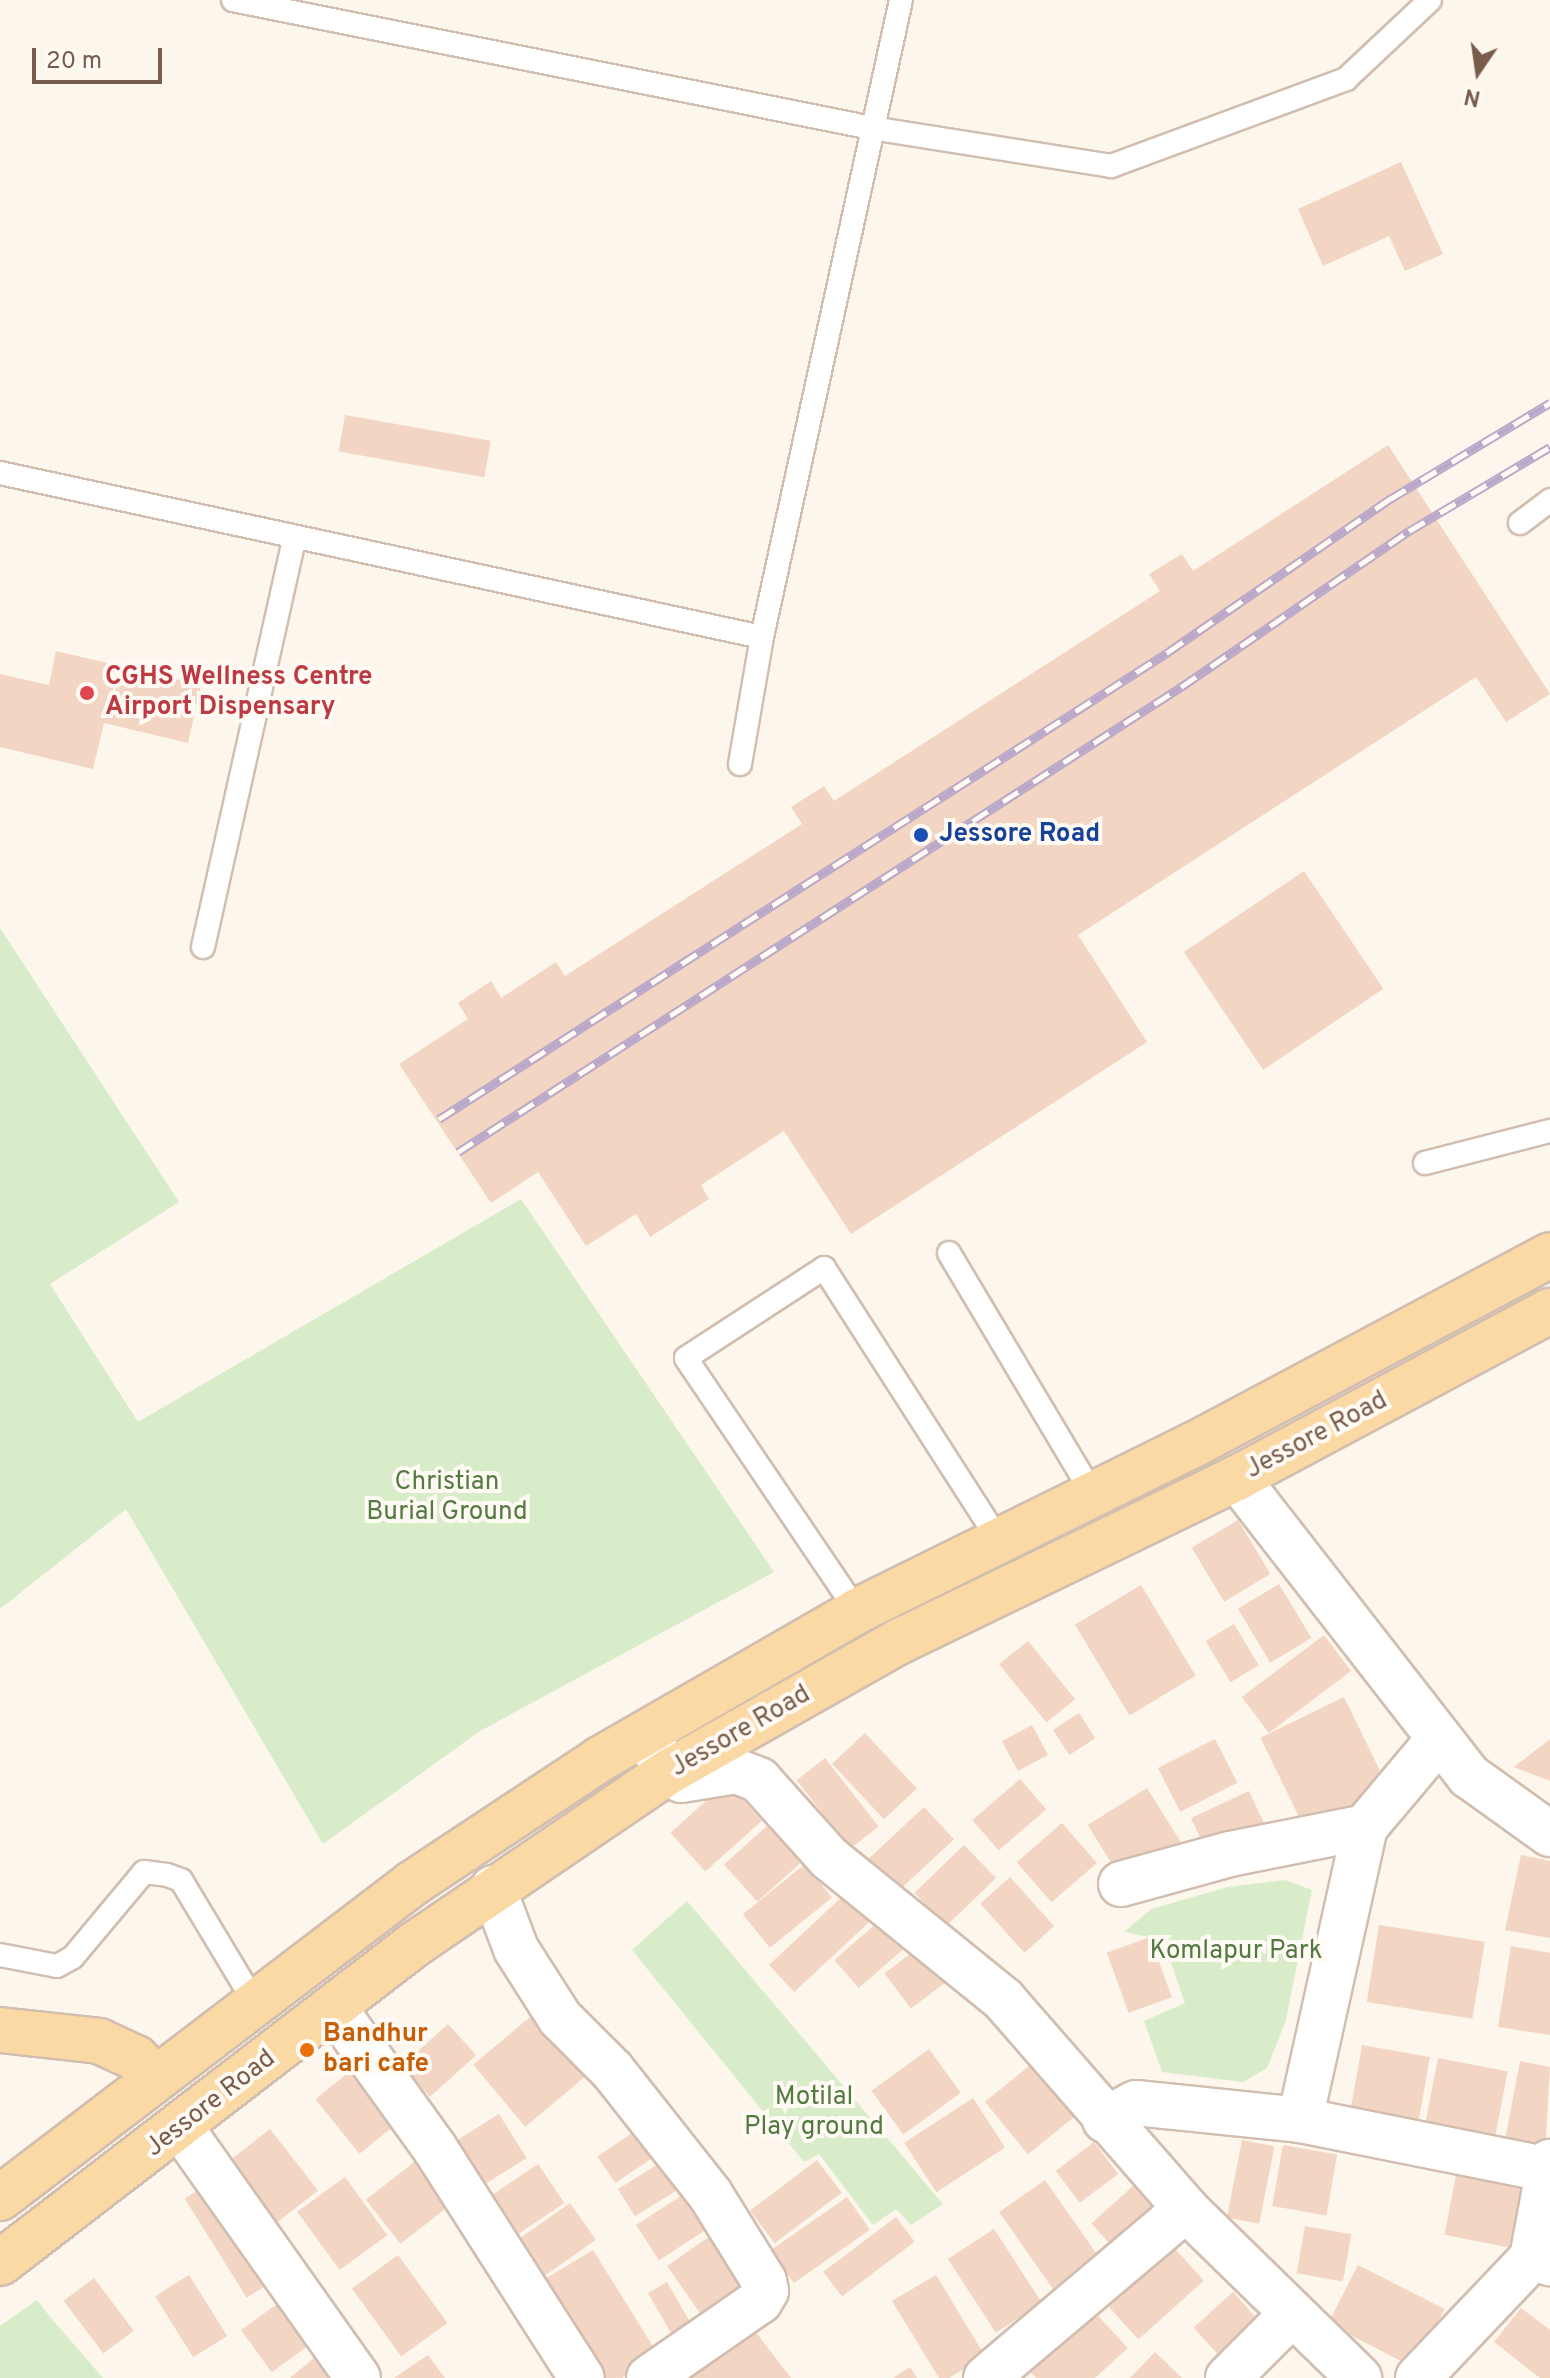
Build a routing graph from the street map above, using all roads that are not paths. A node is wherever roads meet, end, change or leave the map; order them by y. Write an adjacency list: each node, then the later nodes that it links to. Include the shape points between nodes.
1 (233, 0): 4 (lane)
2 (901, 0): 4 (lane)
3 (1430, 0): 4 (lane, via 1346,79 1111,166)
4 (872, 128): 9 (lane)
5 (0, 473): 8 (lane)
6 (1550, 500): 7 (lane)
7 (1520, 523)
8 (295, 537): 9 (lane); 11 (lane)
9 (762, 637): 10 (lane)
10 (740, 764)
11 (203, 947)
12 (1550, 1131): 13 (lane)
13 (1425, 1163)
14 (949, 1253): 18 (lane)
15 (1550, 1255): 18 (main road, Jessore Road)
16 (1550, 1311): 17 (main road, Jessore Road)
17 (1237, 1478): 22 (street); 23 (main road, Jessore Road, via 900,1641)
18 (1093, 1495): 19 (main road, Jessore Road)
19 (999, 1541): 20 (main road, Jessore Road); 20 (lane, via 824,1268 686,1358)
20 (857, 1611): 21 (main road, Jessore Road)
21 (643, 1735): 23 (street); 29 (main road, Jessore Road, via 413,1883)
22 (1439, 1739): 24 (street); 25 (street, via 1469,1776)
23 (670, 1771): 27 (main road, Jessore Road); 33 (street, via 681,1780 736,1771 759,1780 829,1858 1003,1999)
24 (1365, 1827): 26 (street, via 1230,1854); 34 (street)
25 (1550, 1834)
26 (1121, 1884)
27 (493, 1888): 30 (main road, Jessore Road); 44 (street, via 516,1949 560,2018 612,2070 710,2194 764,2281 760,2301)
28 (0, 1955): 29 (lane, via 57,1966 73,1957 144,1872 167,1875 181,1880)
29 (255, 2003): 32 (main road, Jessore Road)
30 (334, 2008): 35 (main road, Jessore Road); 42 (street, via 434,2147)
31 (0, 2030): 32 (main road, via 99,2041 136,2058)
32 (155, 2078): 37 (main road, Jessore Road)
33 (1105, 2120): 34 (street, via 1136,2103); 38 (street)
34 (1300, 2120): 36 (street)
35 (181, 2128): 40 (main road, Jessore Road); 43 (street)
36 (1549, 2167): 39 (street)
37 (0, 2198)
38 (1186, 2209): 41 (street); 45 (street)
39 (1541, 2260): 48 (street)
40 (0, 2263)
41 (1291, 2315): 46 (street); 47 (street)
42 (576, 2375)
43 (358, 2378)
44 (649, 2378)
45 (986, 2378)
46 (1228, 2378)
47 (1359, 2378)
48 (1418, 2378)

